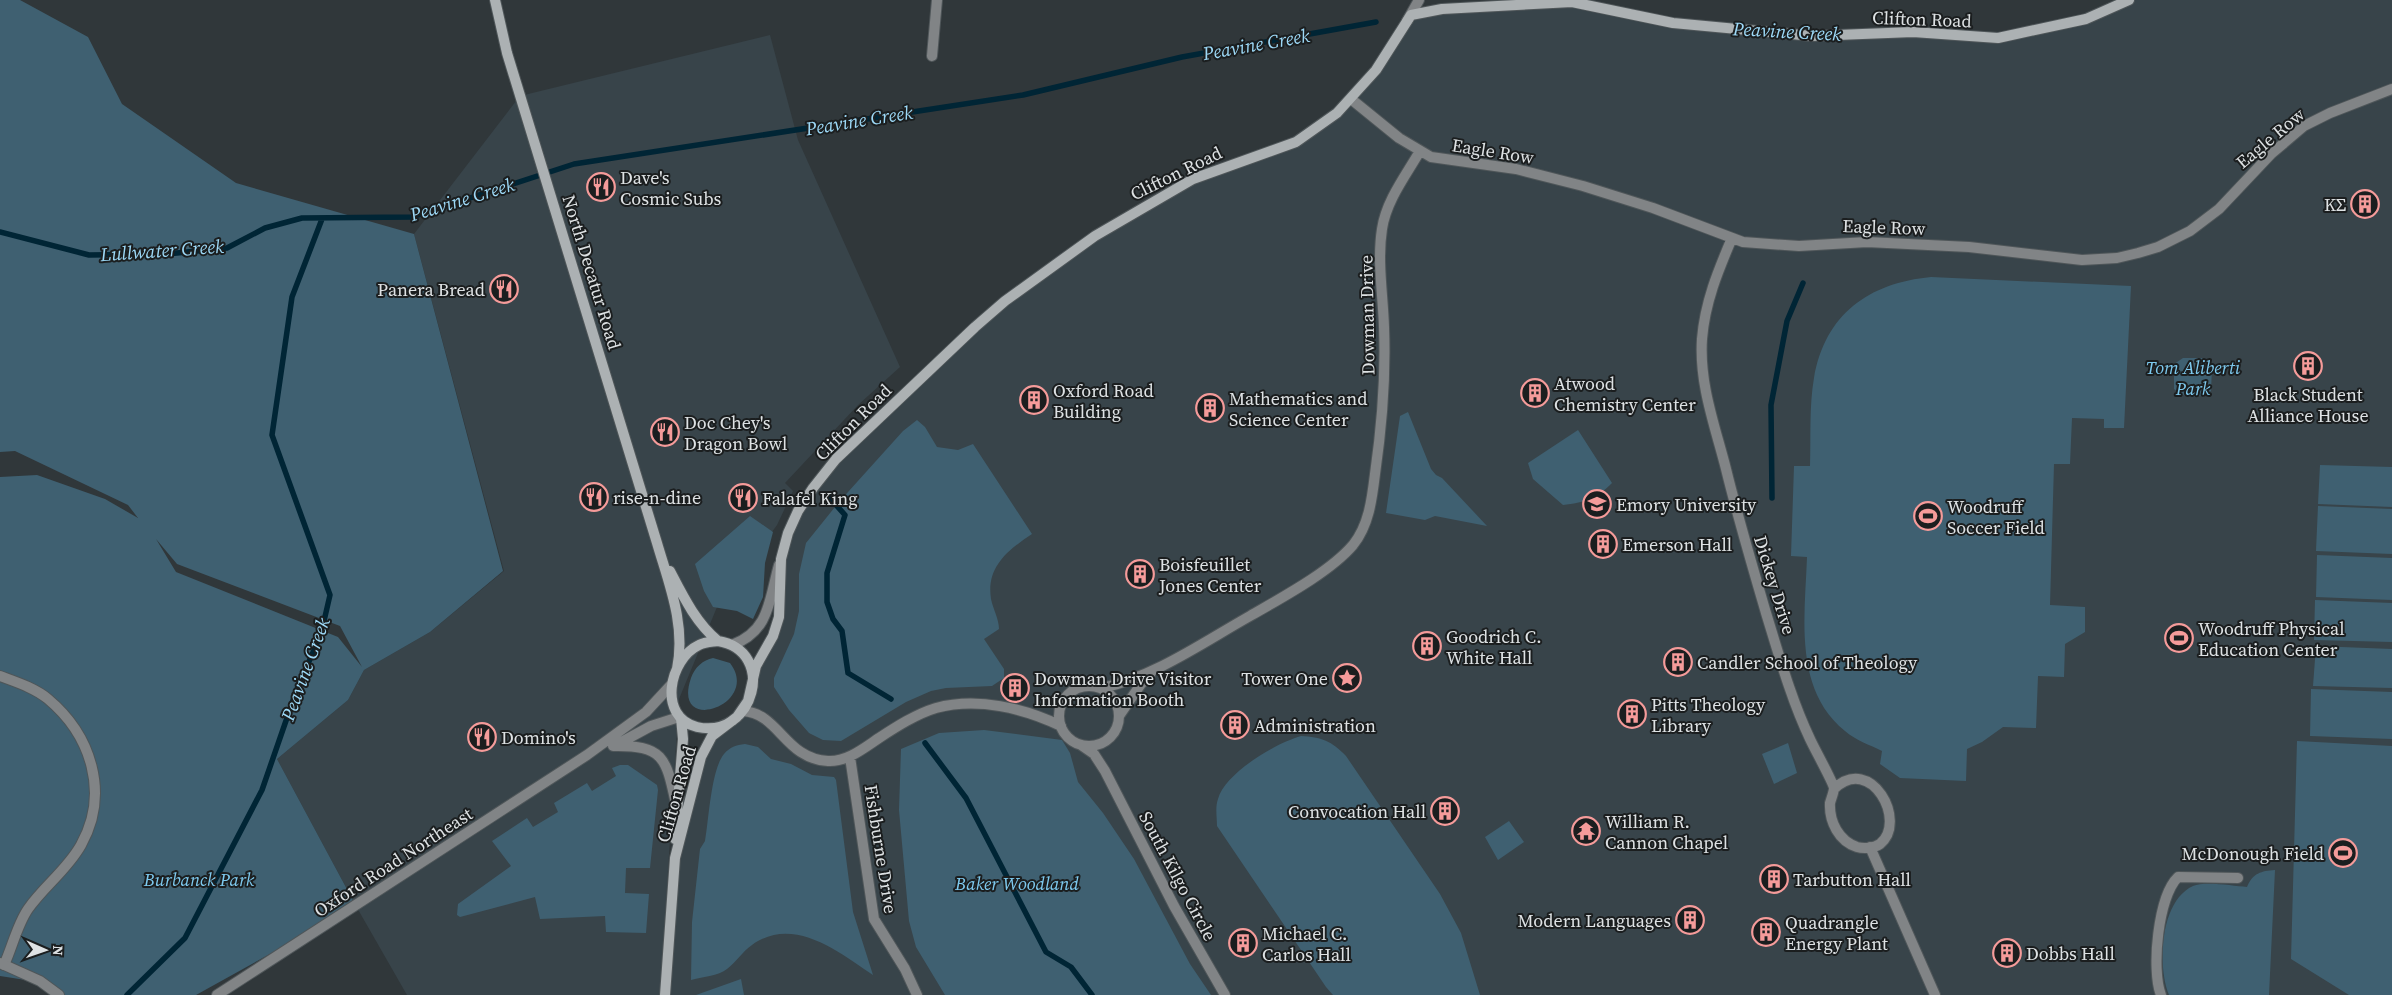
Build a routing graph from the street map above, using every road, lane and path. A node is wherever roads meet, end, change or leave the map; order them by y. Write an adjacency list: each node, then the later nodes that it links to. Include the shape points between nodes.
1 (495, 0): 16 (main road, North Decatur Road, via 507,53)
2 (937, 0): 6 (street)
3 (1419, 0): 5 (street)
4 (2130, 0): 5 (main road, Clifton Road, via 2086,19 1998,38 1913,32 1812,36 1673,23 1572,2 1442,9 1411,15)
5 (1394, 44): 7 (street)
6 (932, 56)
7 (1376, 70): 9 (main road)
8 (2392, 89): 14 (street, Eagle Row, via 2304,126 2271,154 2219,209 2190,231 2158,247 2124,257 2082,260 1969,247 1866,242 1783,245)
9 (1351, 99): 10 (street); 12 (street, Eagle Row)
10 (1337, 113): 11 (main road)
11 (1309, 135): 13 (street, via 1286,147 1193,179)
12 (1420, 151): 14 (street, Eagle Row, via 1431,157 1516,169 1584,186); 21 (street, Dowman Drive, via 1395,195 1382,228 1383,410 1371,502 1361,533 1336,562)
13 (1095, 236): 15 (main road)
14 (1732, 238): 37 (street, Dickey Drive, via 1710,293 1705,316 1702,360 1709,408 1788,683)
15 (1005, 301): 17 (street, via 836,459 798,511)
16 (660, 553): 18 (main road, North Decatur Road, via 684,598 710,635); 20 (main road, North Decatur Road, via 680,625)
17 (780, 559): 19 (street, via 760,628); 23 (street, via 779,617)
18 (718, 641): 19 (main road); 20 (main road, via 693,649)
19 (732, 645): 23 (main road, via 745,656)
20 (677, 669): 24 (main road)
21 (1154, 671): 25 (street, Dowman Drive); 27 (street, Dowman Drive)
22 (0, 676): 42 (street, via 46,698 74,725 88,752 95,785 94,812 81,845 27,910)
23 (754, 677): 26 (main road, Clifton Road)
24 (671, 685): 28 (main road, via 672,703); 34 (street, Oxford Road Northeast, via 646,712)
25 (1102, 688): 27 (street, via 1114,700); 30 (street, Dowman Drive, via 1086,686 1070,692 1060,706)
26 (743, 710): 29 (main road, Clifton Road); 35 (street, via 764,718 801,754 830,762)
27 (1119, 716): 31 (street, Dowman Drive, via 1116,728)
28 (680, 717): 29 (main road, via 700,727); 33 (street, Oxford Road Northeast, via 651,726); 38 (main road, via 683,740)
29 (726, 725): 40 (main road, Clifton Road, via 712,736 701,757)
30 (1061, 726): 32 (street, via 1071,740); 35 (street, via 1027,711 959,704 935,708 914,717)
31 (1105, 741): 32 (street, via 1094,745); 36 (street, South Kilgo Circle, via 1102,751)
32 (1081, 744): 36 (street, South Kilgo Circle, via 1094,754)
33 (613, 746): 34 (street, Oxford Road Northeast); 38 (street, via 642,748 657,753 665,763)
34 (587, 755): 45 (street, Oxford Road Northeast)
35 (850, 757): 46 (street, Fishburne Drive, via 874,919)
36 (1105, 771): 47 (street, South Kilgo Circle, via 1178,913)
37 (1834, 789): 39 (street, via 1830,810 1840,836 1854,846); 39 (street, via 1847,780 1859,778 1879,791 1888,808 1889,828 1880,844)
38 (677, 809): 40 (main road)
39 (1870, 848): 48 (street)
40 (675, 858): 43 (main road, Clifton Road)
41 (2238, 878): 49 (street, via 2178,877 2172,882 2162,914 2156,957 2155,971)
42 (2, 964): 44 (street, via 40,981)
43 (665, 993)
44 (59, 995)
45 (217, 995)
46 (917, 995)
47 (1225, 995)
48 (1935, 995)
49 (2161, 995)

